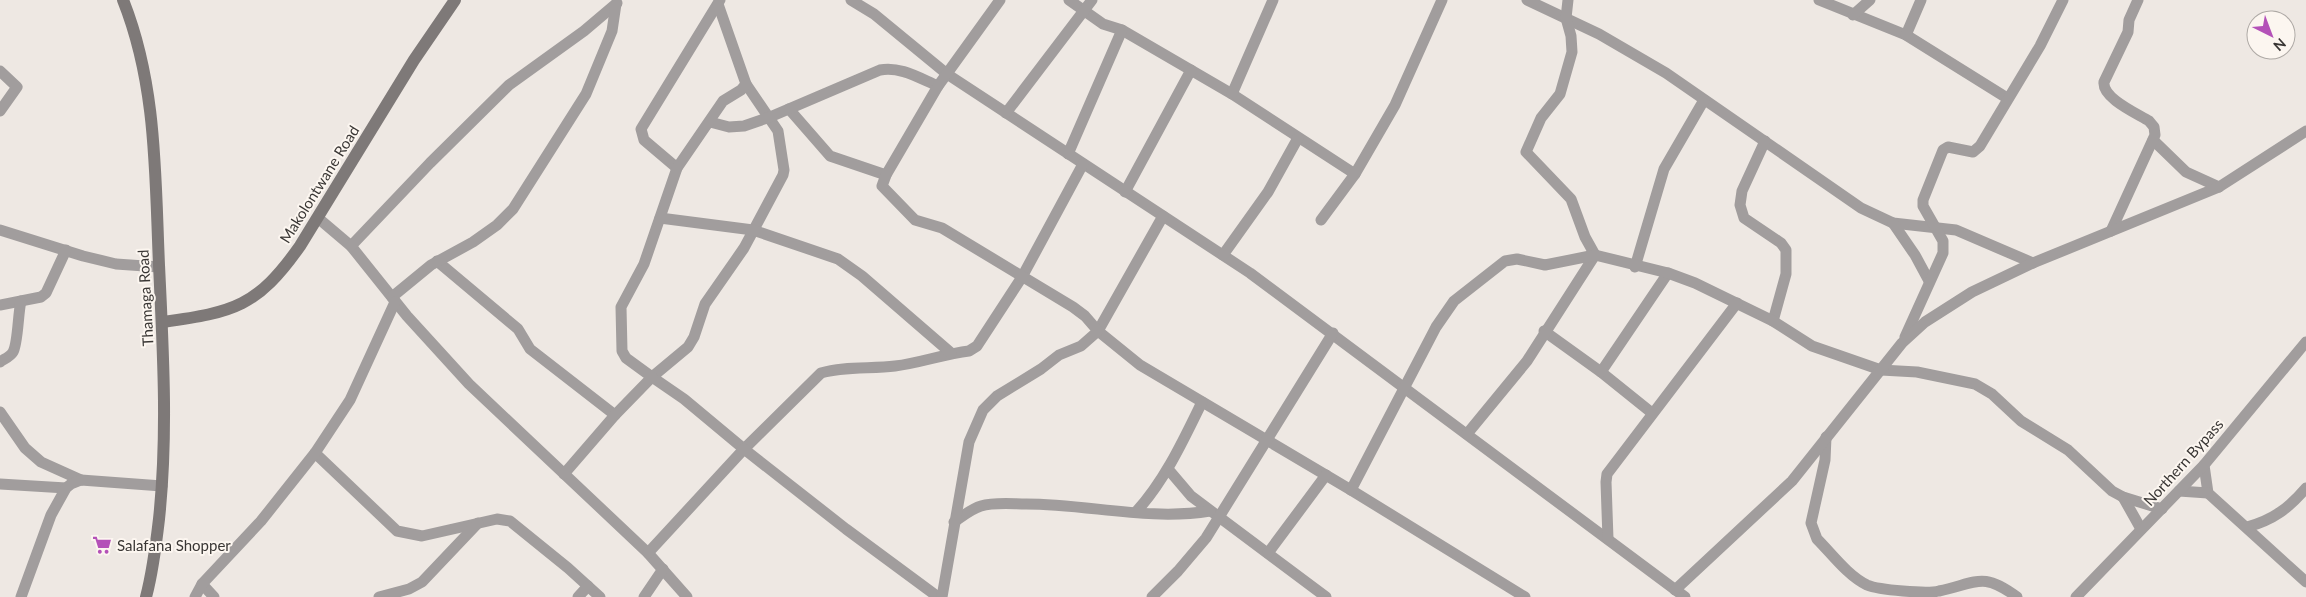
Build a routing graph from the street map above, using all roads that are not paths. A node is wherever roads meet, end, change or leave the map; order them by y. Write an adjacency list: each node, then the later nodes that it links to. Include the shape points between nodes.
1 (123, 0): 62 (main road, Thamaga Road, via 134,28 151,112)
2 (455, 0): 48 (main road, Makolontwane Road, via 414,60)
3 (851, 0): 25 (street, via 874,14)
4 (1000, 0): 25 (street)
5 (1069, 0): 18 (street)
6 (1092, 0): 18 (street)
7 (1273, 0): 28 (street)
8 (1442, 0): 43 (street, via 1395,105)
9 (1527, 0): 20 (street)
10 (1568, 0): 20 (street)
11 (1870, 0): 19 (street)
12 (1921, 0): 22 (street)
13 (2063, 0): 29 (street, via 2040,46)
14 (2138, 0): 38 (street, via 2129,20 2128,32 2103,87 2109,96 2149,121 2154,127)
15 (1824, 1): 19 (street)
16 (618, 2): 56 (street, via 509,85); 60 (street, via 612,30 586,94 513,209 473,242)
17 (719, 2): 26 (street); 42 (street, via 641,129 644,140)
18 (1085, 10): 21 (street, via 1103,24); 33 (street)
19 (1854, 15): 22 (street)
20 (1566, 18): 30 (street, via 1649,63); 59 (street, via 1572,52 1560,94 1541,118 1526,152 1571,199)
21 (1122, 30): 23 (street); 40 (street)
22 (1906, 35): 29 (street)
23 (1191, 70): 28 (street); 46 (street)
24 (0, 71): 32 (street, via 17,87)
25 (947, 74): 27 (street); 33 (street)
26 (746, 84): 34 (street); 35 (street, via 724,101)
27 (938, 86): 31 (street, via 897,69 880,70); 44 (street)
28 (1232, 94): 37 (street)
29 (2007, 98): 52 (street, via 1977,150 1948,147 1943,150 1923,200 1925,212)
30 (1704, 100): 39 (street); 63 (street, via 1664,169)
31 (789, 109): 34 (street); 44 (street, via 830,156)
32 (0, 111)
33 (1006, 113): 40 (street)
34 (770, 117): 35 (street, via 744,126 729,127); 54 (street, via 778,131 784,170)
35 (710, 122): 42 (street)
36 (2306, 131): 45 (street)
37 (1298, 138): 43 (street); 58 (street, via 1268,192)
38 (2153, 140): 45 (street, via 2186,172); 55 (street)
39 (1765, 141): 51 (street, via 1861,208); 71 (street, via 1742,191 1740,205 1744,218 1781,243 1786,250 1786,274)
40 (1068, 154): 41 (street)
41 (1083, 164): 46 (street); 65 (street)
42 (677, 168): 49 (street)
43 (1355, 174): 50 (street)
44 (886, 175): 65 (street, via 882,186 910,216 942,228)
45 (2220, 187): 55 (street)
46 (1125, 192): 47 (street)
47 (1163, 216): 58 (street); 73 (street)
48 (318, 218): 56 (street); 72 (main road, Makolontwane Road, via 284,270 254,296 234,308 212,315)
49 (660, 218): 54 (street); 82 (street, via 644,264 621,307 622,351 626,358)
50 (1321, 220)
51 (1892, 223): 52 (street); 66 (street)
52 (1937, 229): 61 (street, via 1956,230); 66 (street, via 1943,241 1943,253)
53 (0, 230): 57 (street)
54 (753, 230): 78 (street, via 850,266); 82 (street, via 706,304 688,347)
55 (2111, 231): 61 (street)
56 (351, 246): 67 (street)
57 (66, 250): 62 (street, via 116,264); 68 (street, via 46,294)
58 (1223, 255): 75 (street)
59 (1595, 255): 63 (street); 74 (street); 83 (street, via 1545,265 1517,259 1505,261 1454,301)
60 (437, 261): 67 (street); 87 (street, via 518,329 530,348)
61 (2033, 263): 77 (street, via 1972,292 1925,322)
62 (159, 267): 72 (main road, Thamaga Road)
63 (1635, 267): 64 (street)
64 (1668, 273): 69 (street); 81 (street)
65 (1022, 277): 73 (street, via 1080,312); 78 (street, via 982,341 969,351)
66 (1929, 281): 77 (street)
67 (394, 300): 92 (street, via 350,400); 95 (street, via 469,384)
68 (21, 301): 70 (street); 79 (street, via 14,351)
69 (1737, 303): 71 (street); 86 (street)
70 (0, 305)
71 (1773, 321): 80 (street, via 1812,346)
72 (163, 322): 99 (main road, Thamaga Road)
73 (1098, 331): 84 (street, via 1140,365); 109 (street, via 1082,346 1059,355 989,401 982,410 969,442)
74 (1544, 331): 81 (street); 88 (street, via 1527,361)
75 (1333, 333): 83 (street); 90 (street)
76 (2306, 342): 93 (street, Northern Bypass)
77 (1902, 343): 80 (street)
78 (951, 353): 91 (street, via 897,366 821,373)
79 (0, 362)
80 (1881, 370): 89 (street); 105 (street, via 1936,375 1984,388 2015,416 2068,450)
81 (1601, 372): 86 (street)
82 (652, 377): 87 (street); 91 (street)
83 (1406, 388): 88 (street); 102 (street)
84 (1202, 402): 90 (street); 94 (street)
85 (0, 412): 97 (street, via 25,448 41,462)
86 (1652, 413): 113 (street, via 1607,474)
87 (616, 415): 95 (street)
88 (1467, 434): 113 (street)
89 (1826, 437): 120 (street, via 1792,481); 136 (street, via 1813,532 1816,539 1856,578 1876,588 1937,592 1973,580 1989,581)
90 (1267, 440): 96 (street); 108 (street)
91 (744, 449): 114 (street); 130 (street, via 846,530)
92 (315, 453): 110 (street, via 397,531 422,536); 118 (street, via 261,521)
93 (2204, 465): 103 (street, Northern Bypass); 104 (street)
94 (1168, 469): 107 (street); 108 (street, via 1186,491)
95 (564, 474): 114 (street)
96 (1326, 475): 102 (street); 115 (street)
97 (81, 480): 99 (street); 100 (street)
98 (0, 484): 100 (street)
99 (162, 486): 122 (main road, Thamaga Road, via 153,572)
100 (66, 488): 121 (street, via 51,514)
101 (2306, 488): 111 (street, via 2278,516)
102 (1351, 490): 134 (street)
103 (2179, 491): 104 (street); 106 (street, Northern Bypass)
104 (2208, 493): 111 (street)
105 (2123, 498): 106 (street); 112 (street)
106 (2162, 508): 112 (street, Northern Bypass)
107 (1136, 512): 108 (street, via 1155,515); 109 (street, via 1057,504 1005,504 982,506)
108 (1215, 514): 115 (street); 132 (street, via 1201,544)
109 (954, 522): 131 (street)
110 (478, 523): 119 (street, via 497,519 510,521); 125 (street, via 422,582)
111 (2247, 527): 117 (street)
112 (2141, 530): 137 (street, Northern Bypass)
113 (1608, 539): 120 (street)
114 (648, 553): 116 (street)
115 (1268, 553): 133 (street)
116 (663, 569): 128 (street); 129 (street)
117 (2306, 582)
118 (202, 584): 123 (street); 124 (street)
119 (588, 586): 126 (street); 127 (street)
120 (1675, 590): 135 (street)
121 (21, 597)
122 (146, 597)
123 (195, 597)
124 (214, 597)
125 (379, 597)
126 (578, 597)
127 (600, 597)
128 (644, 597)
129 (687, 597)
130 (938, 597)
131 (942, 597)
132 (1152, 597)
133 (1326, 597)
134 (1525, 597)
135 (1685, 597)
136 (2017, 597)
137 (2076, 597)

